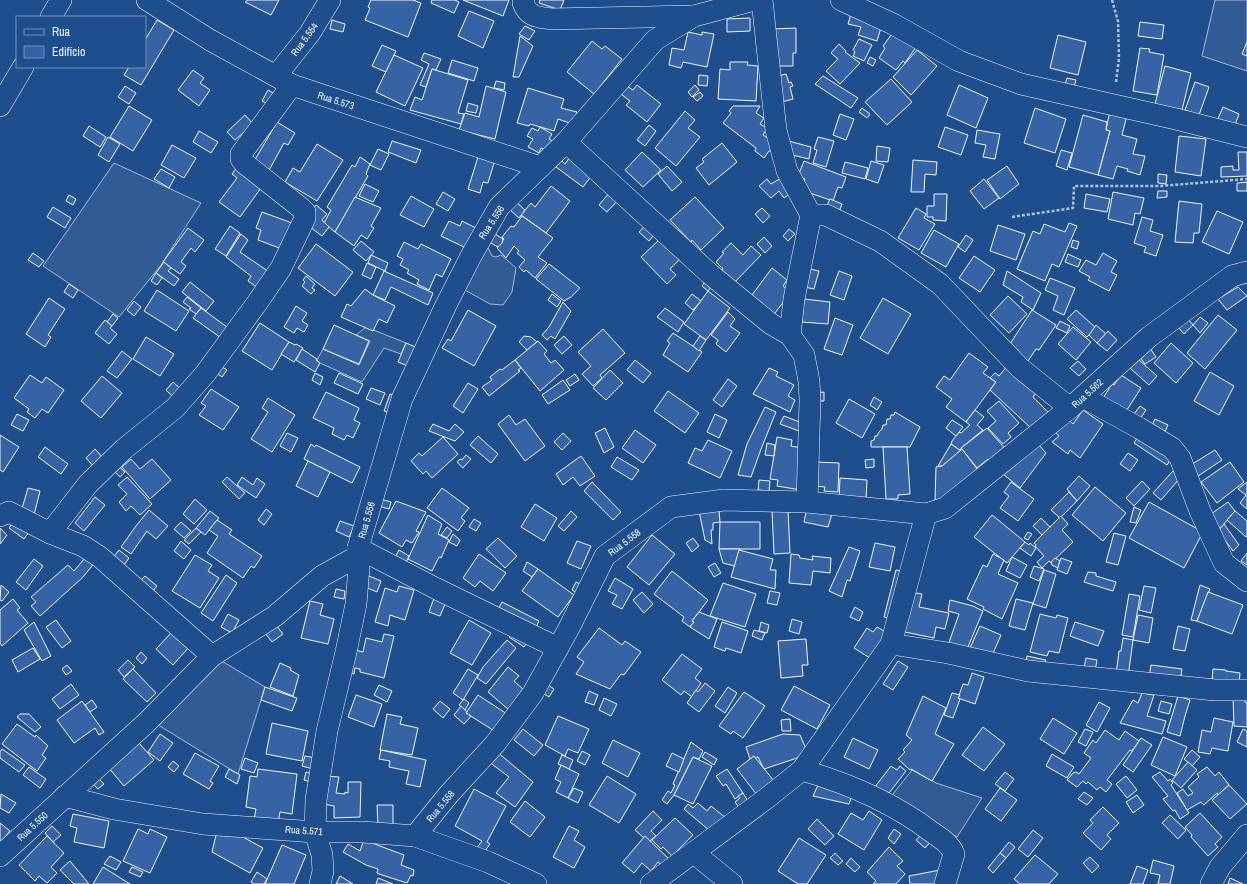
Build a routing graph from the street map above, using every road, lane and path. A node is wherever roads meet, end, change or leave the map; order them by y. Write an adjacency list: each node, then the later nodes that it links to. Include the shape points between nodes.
1 (61, 0): 9 (street)
2 (147, 0): 12 (street, Rua 5.573, via 240,58)
3 (330, 0): 12 (street, Rua 5.554)
4 (524, 0): 10 (street, via 526,11 537,17 552,19)
5 (754, 0): 10 (street, Rua 5.556)
6 (762, 0): 19 (street, via 776,130 787,171)
7 (841, 0): 13 (street, via 893,24 959,61 1021,84)
8 (1112, 0): 13 (path, via 1118,21 1119,58)
9 (52, 16)
10 (694, 16): 16 (street, Rua 5.556, via 655,40)
11 (22, 68): 14 (street)
12 (284, 81): 17 (street, Rua 5.573); 27 (street, Rua 5.554, via 241,154 244,163 305,212 305,218 282,268 205,374 175,408 124,449 88,484)
13 (1113, 105): 15 (street)
14 (0, 106)
15 (1247, 137)
16 (566, 142): 17 (street, Rua 5.556); 22 (street, via 710,274 771,324)
17 (540, 167): 28 (street, Rua 5.556, via 499,207 470,256 446,305 402,399)
18 (1247, 180): 20 (path, via 1160,186 1074,186 1073,208)
19 (811, 215): 22 (street, via 794,299); 23 (street, via 826,215 880,241 940,284 1020,368)
20 (1012, 217)
21 (1247, 272): 23 (street, Rua 5.562, via 1232,276 1149,337)
22 (790, 335): 24 (street, via 804,354 809,381)
23 (1076, 403): 25 (street, Rua 5.562, via 945,508); 29 (street, via 1139,428 1172,448 1180,458 1200,511 1224,563)
24 (807, 502): 25 (street, Rua 5.558); 31 (street, Rua 5.558, via 724,500 671,507 605,556)
25 (926, 514): 30 (street)
26 (0, 516): 27 (street, via 9,512)
27 (50, 533): 32 (street, via 83,546 100,557)
28 (359, 552): 31 (street); 32 (street, Rua 5.550, via 322,576 275,616); 36 (street, Rua 5.556, via 356,604 327,731 316,800)
29 (1247, 581)
30 (891, 644): 33 (street, via 948,653 1028,671 1215,690); 34 (street)
31 (558, 648): 38 (street, Rua 5.558, via 533,693 495,744)
32 (212, 656): 35 (street, Rua 5.550, via 146,723)
33 (1247, 690)
34 (802, 770): 39 (street); 45 (street, via 833,779 876,797 907,814 950,846 954,854)
35 (65, 796): 36 (street, Rua 5.571, via 114,809 203,824); 40 (street, Rua 5.550)
36 (315, 832): 38 (street, Rua 5.571); 41 (street, Rua 5.556, via 322,855 323,871)
37 (1247, 835): 46 (street, via 1220,867)
38 (415, 836): 42 (street, Rua 5.571, via 488,862)
39 (694, 853): 43 (street); 44 (street)
40 (0, 856)
41 (320, 884)
42 (536, 884)
43 (651, 884)
44 (732, 884)
45 (945, 884)
46 (1210, 884)

